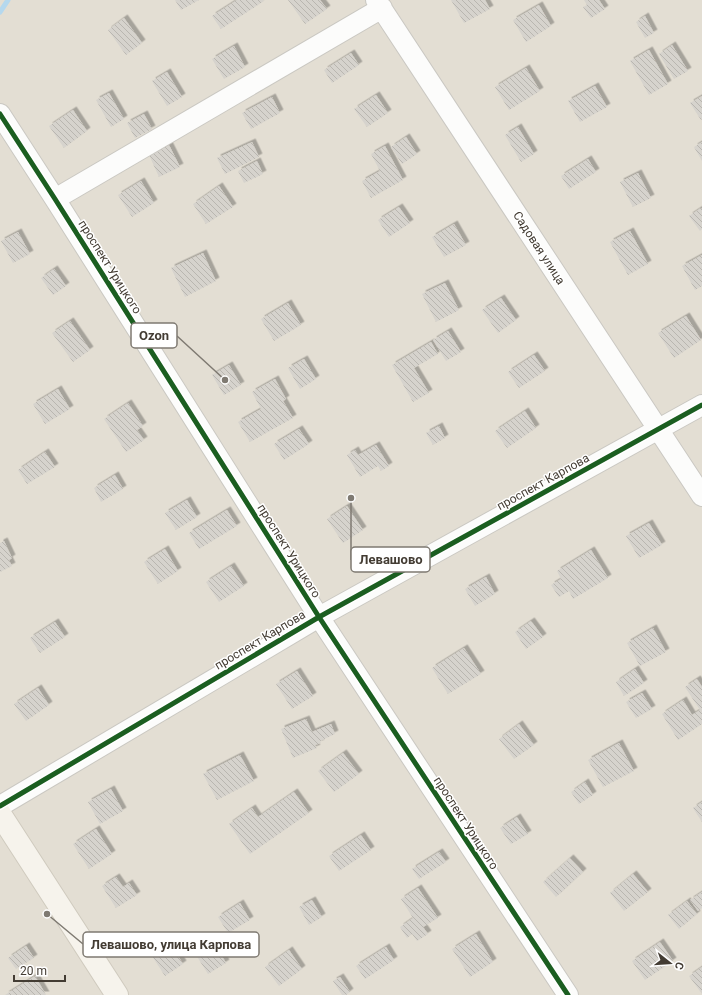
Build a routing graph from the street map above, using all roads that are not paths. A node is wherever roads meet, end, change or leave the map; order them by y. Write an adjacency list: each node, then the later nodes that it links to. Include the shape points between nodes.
1 (379, 4): 3 (street); 5 (street, Садовая улица)
2 (0, 114): 3 (street, проспект Урицкого)
3 (55, 199): 7 (street, проспект Урицкого)
4 (702, 405): 5 (street, проспект Карпова)
5 (658, 430): 6 (street, Садовая улица); 7 (street, проспект Карпова)
6 (702, 496)
7 (318, 617): 8 (street, проспект Карпова); 11 (street, проспект Урицкого)
8 (0, 806)
9 (0, 814): 10 (street)
10 (117, 995)
11 (568, 995)

